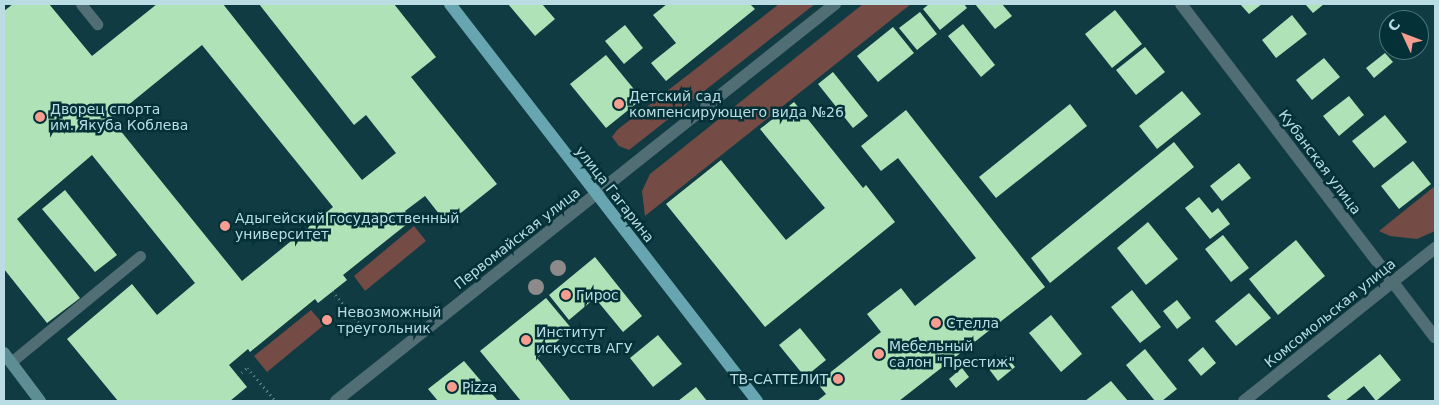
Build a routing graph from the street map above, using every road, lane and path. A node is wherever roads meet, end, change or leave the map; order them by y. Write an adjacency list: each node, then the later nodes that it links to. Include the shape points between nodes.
1 (81, 4): 5 (lane)
2 (450, 4): 6 (main road, улица Гагарина)
3 (835, 4): 6 (street, Первомайская улица)
4 (1181, 4): 9 (street, Кубанская улица)
5 (97, 24)
6 (597, 194): 17 (street, Первомайская улица); 18 (main road, улица Гагарина)
7 (1435, 248): 9 (street, Комсомольская улица)
8 (140, 256): 13 (lane)
9 (1392, 282): 12 (street, Кубанская улица); 19 (street, Комсомольская улица)
10 (332, 292): 11 (path)
11 (364, 329)
12 (1435, 337)
13 (7, 358): 15 (main road)
14 (238, 376): 16 (path, via 247,368)
15 (34, 399)
16 (275, 400)
17 (336, 401)
18 (757, 401)
19 (1244, 401)

